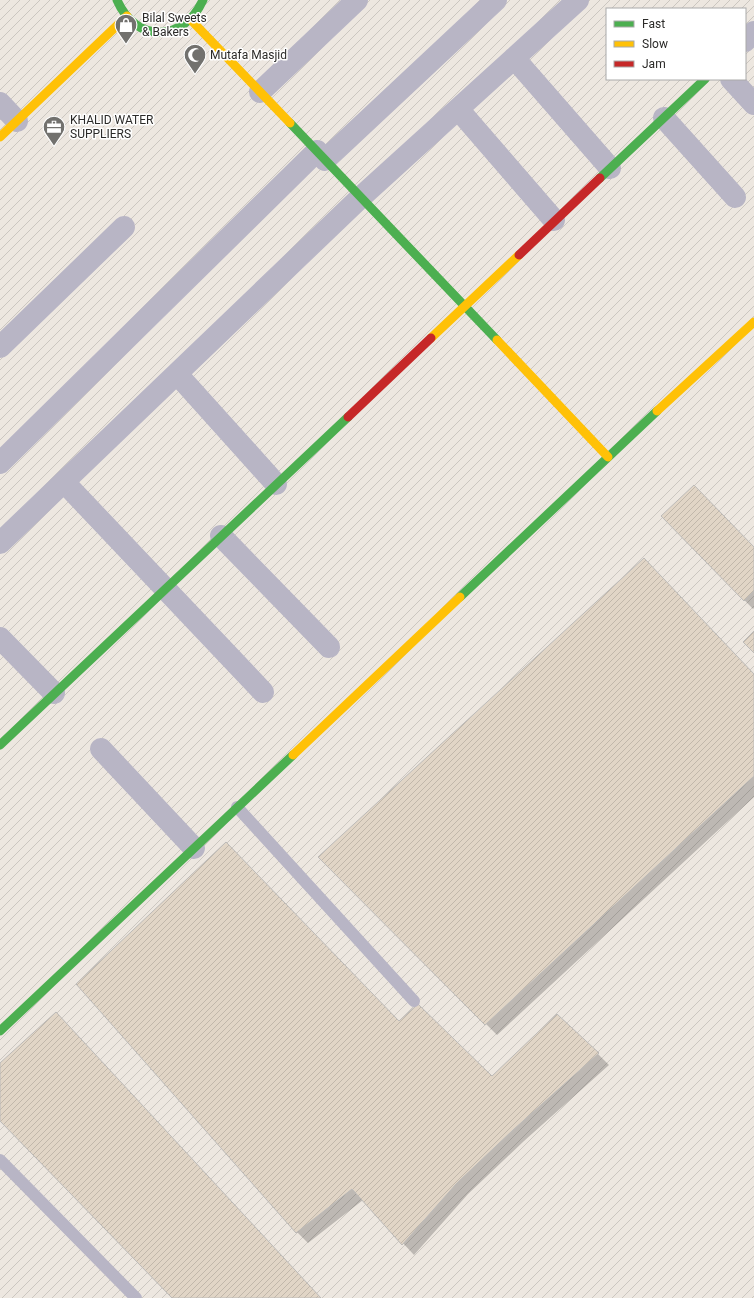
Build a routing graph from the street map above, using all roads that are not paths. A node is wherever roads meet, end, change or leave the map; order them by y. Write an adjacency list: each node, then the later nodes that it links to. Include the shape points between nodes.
1 (117, 0): 6 (street)
2 (203, 0): 7 (street)
3 (357, 0): 13 (street)
4 (496, 0): 20 (street)
5 (578, 0): 10 (street)
6 (127, 16): 7 (street, via 136,25 150,31 165,32 181,27); 18 (street)
7 (191, 20): 13 (street)
8 (754, 32): 9 (street)
9 (746, 40)
10 (514, 58): 16 (street); 21 (street)
11 (703, 80): 17 (street)
12 (732, 80): 15 (street)
13 (260, 92): 20 (street)
14 (0, 103): 18 (street)
15 (754, 104)
16 (458, 109): 22 (street); 24 (street)
17 (664, 118): 21 (street); 23 (street)
18 (17, 121): 19 (street)
19 (0, 137)
20 (321, 155): 22 (street); 31 (street)
21 (610, 168): 24 (street)
22 (361, 197): 26 (street); 29 (street)
23 (735, 197)
24 (554, 220): 26 (street)
25 (124, 227): 28 (street)
26 (464, 306): 30 (street); 33 (street)
27 (754, 322): 30 (street)
28 (0, 347)
29 (177, 374): 32 (street); 33 (street)
30 (608, 457): 43 (street)
31 (0, 462)
32 (64, 482): 35 (street); 36 (street)
33 (276, 484): 34 (street)
34 (221, 536): 36 (street); 38 (street)
35 (0, 543)
36 (165, 589): 39 (street); 40 (street)
37 (0, 638): 40 (street)
38 (329, 647)
39 (263, 692)
40 (54, 693): 41 (street)
41 (0, 745)
42 (101, 749): 44 (street)
43 (237, 807): 44 (street); 45 (lane)
44 (194, 848): 46 (street)
45 (414, 1001)
46 (0, 1031)
47 (0, 1160): 48 (lane)
48 (136, 1298)

